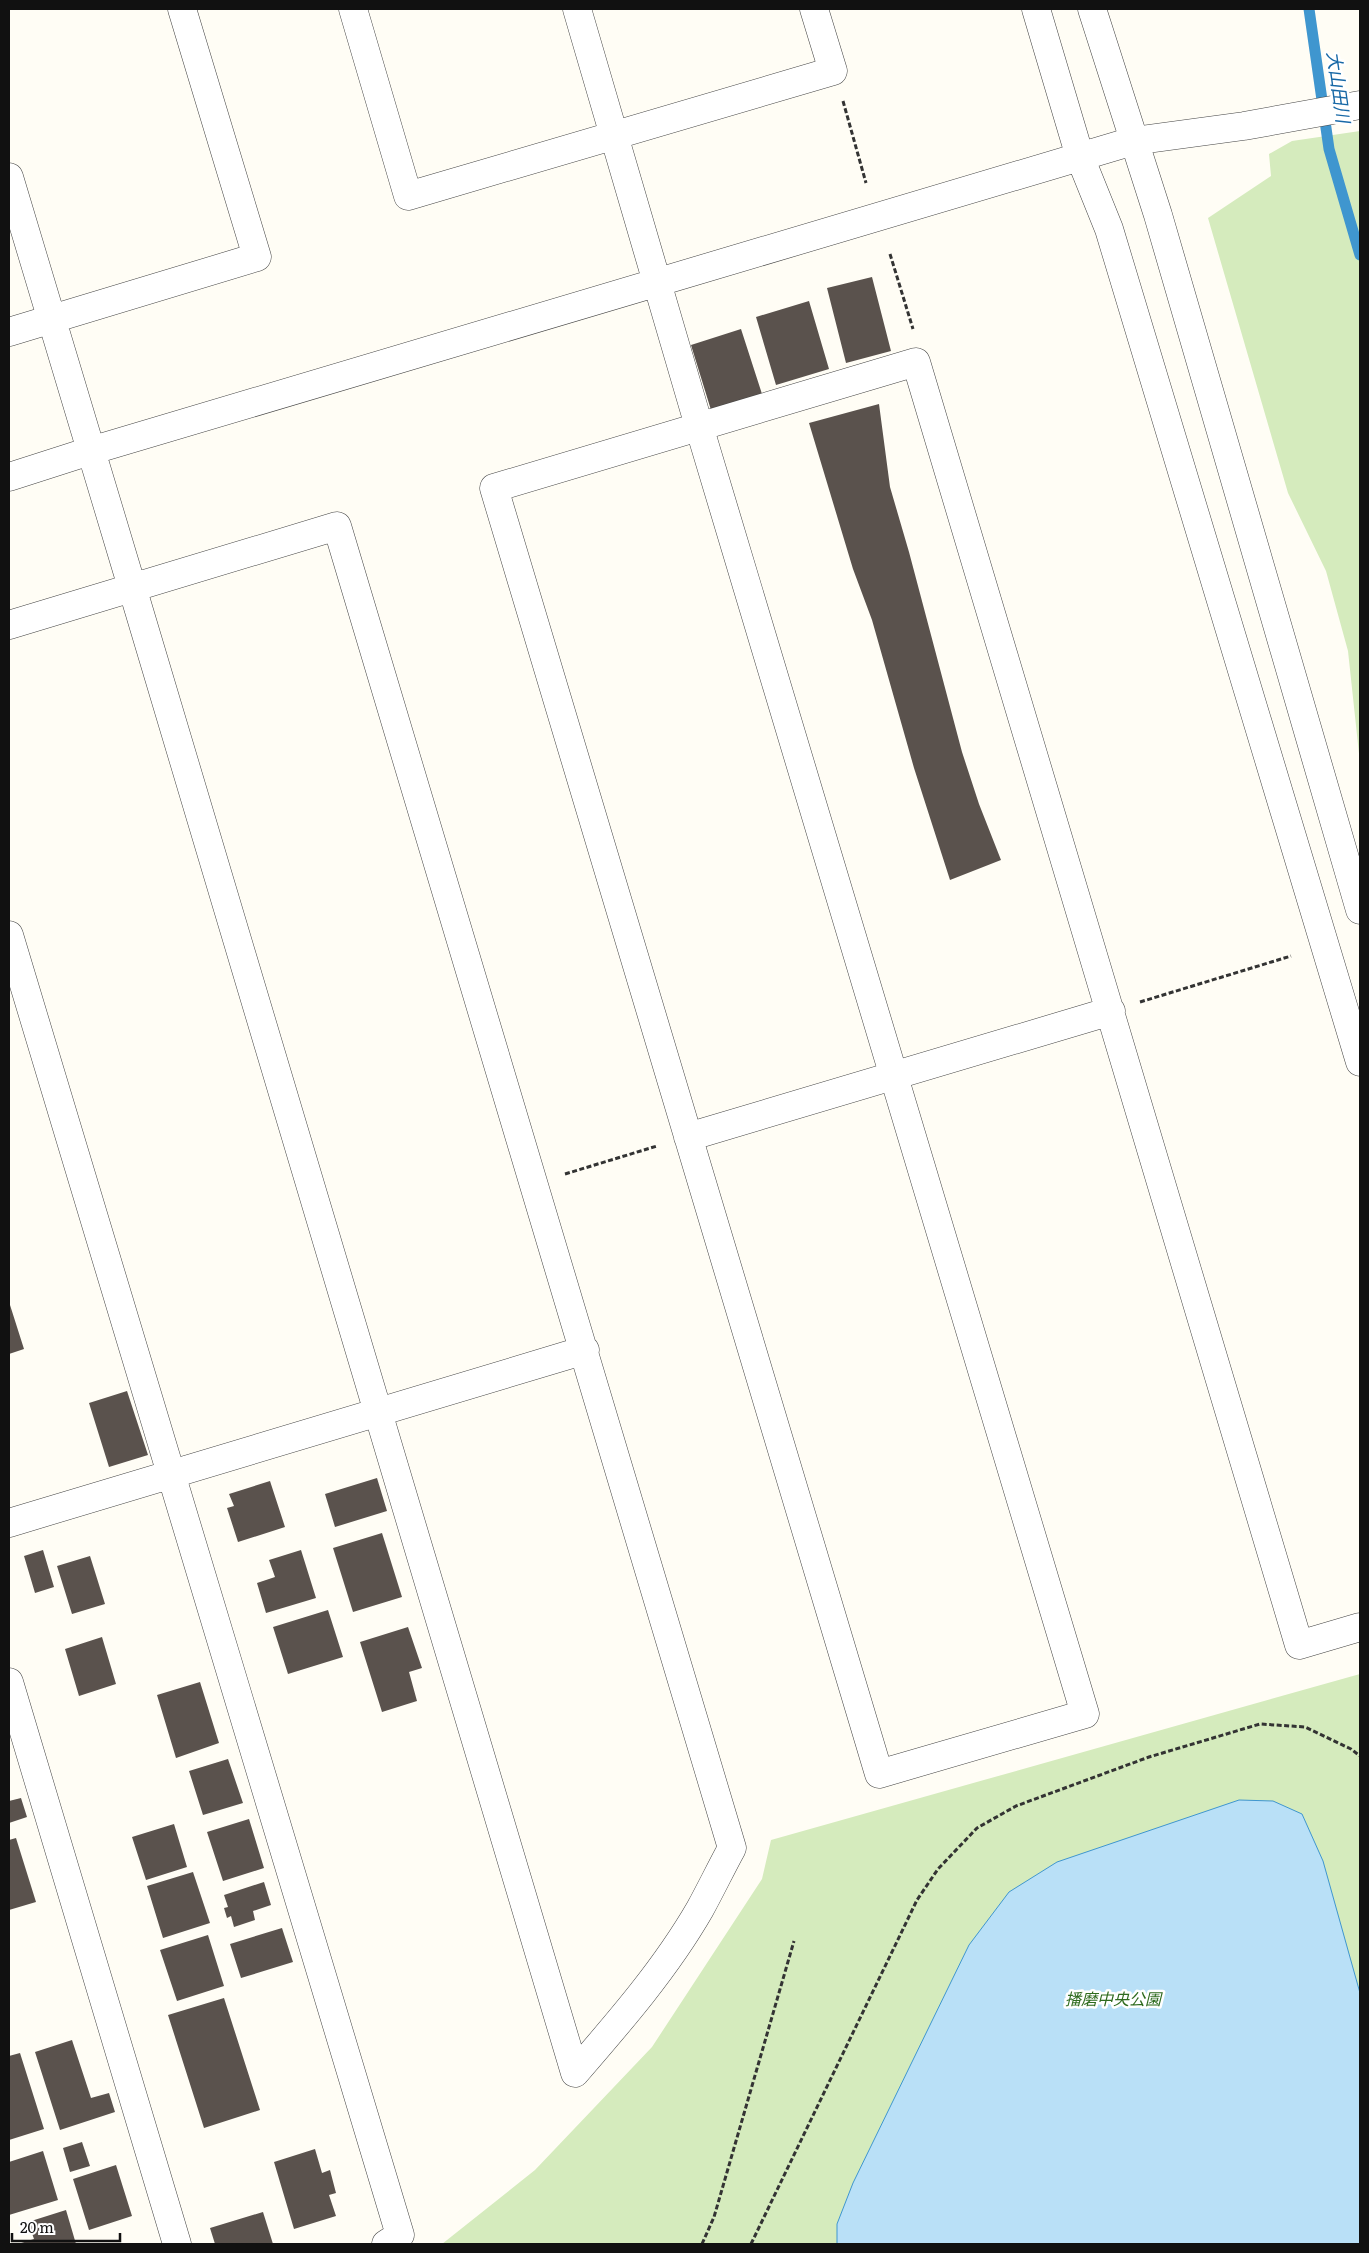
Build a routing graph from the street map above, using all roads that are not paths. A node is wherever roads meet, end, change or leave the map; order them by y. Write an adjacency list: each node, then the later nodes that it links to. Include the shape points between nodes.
1 (182, 9): 13 (street, via 257,258)
2 (353, 9): 8 (street, via 408,196)
3 (577, 9): 8 (street)
4 (814, 9): 8 (street, via 833,71)
5 (1036, 9): 10 (street)
6 (1092, 9): 9 (street)
7 (1360, 105): 9 (street, via 1244,126)
8 (615, 135): 12 (street)
9 (1133, 141): 10 (street); 20 (street, via 1158,215)
10 (1080, 157): 12 (street); 23 (street, via 1109,229)
11 (9, 177): 13 (street)
12 (658, 282): 15 (street); 16 (street)
13 (52, 319): 14 (street); 16 (street)
14 (9, 332)
15 (699, 426): 22 (street, via 916,362); 24 (street); 25 (street, via 494,488)
16 (90, 451): 17 (street); 18 (street)
17 (9, 478)
18 (132, 587): 19 (street); 26 (street, via 337,526); 27 (street)
19 (9, 625)
20 (1360, 910)
21 (9, 935): 28 (street)
22 (1111, 1011): 24 (street); 30 (street, via 1299,1645)
23 (1360, 1062)
24 (893, 1076): 25 (street); 25 (street, via 1085,1714 878,1774)
25 (688, 1137)
26 (585, 1350): 27 (street); 27 (street, via 732,1848 699,1910 666,1960 575,2073)
27 (379, 1413): 28 (street)
28 (170, 1474): 29 (street); 33 (street, via 400,2235)
29 (9, 1523)
30 (1360, 1627)
31 (9, 1682): 32 (street)
32 (177, 2244)
33 (386, 2244)

